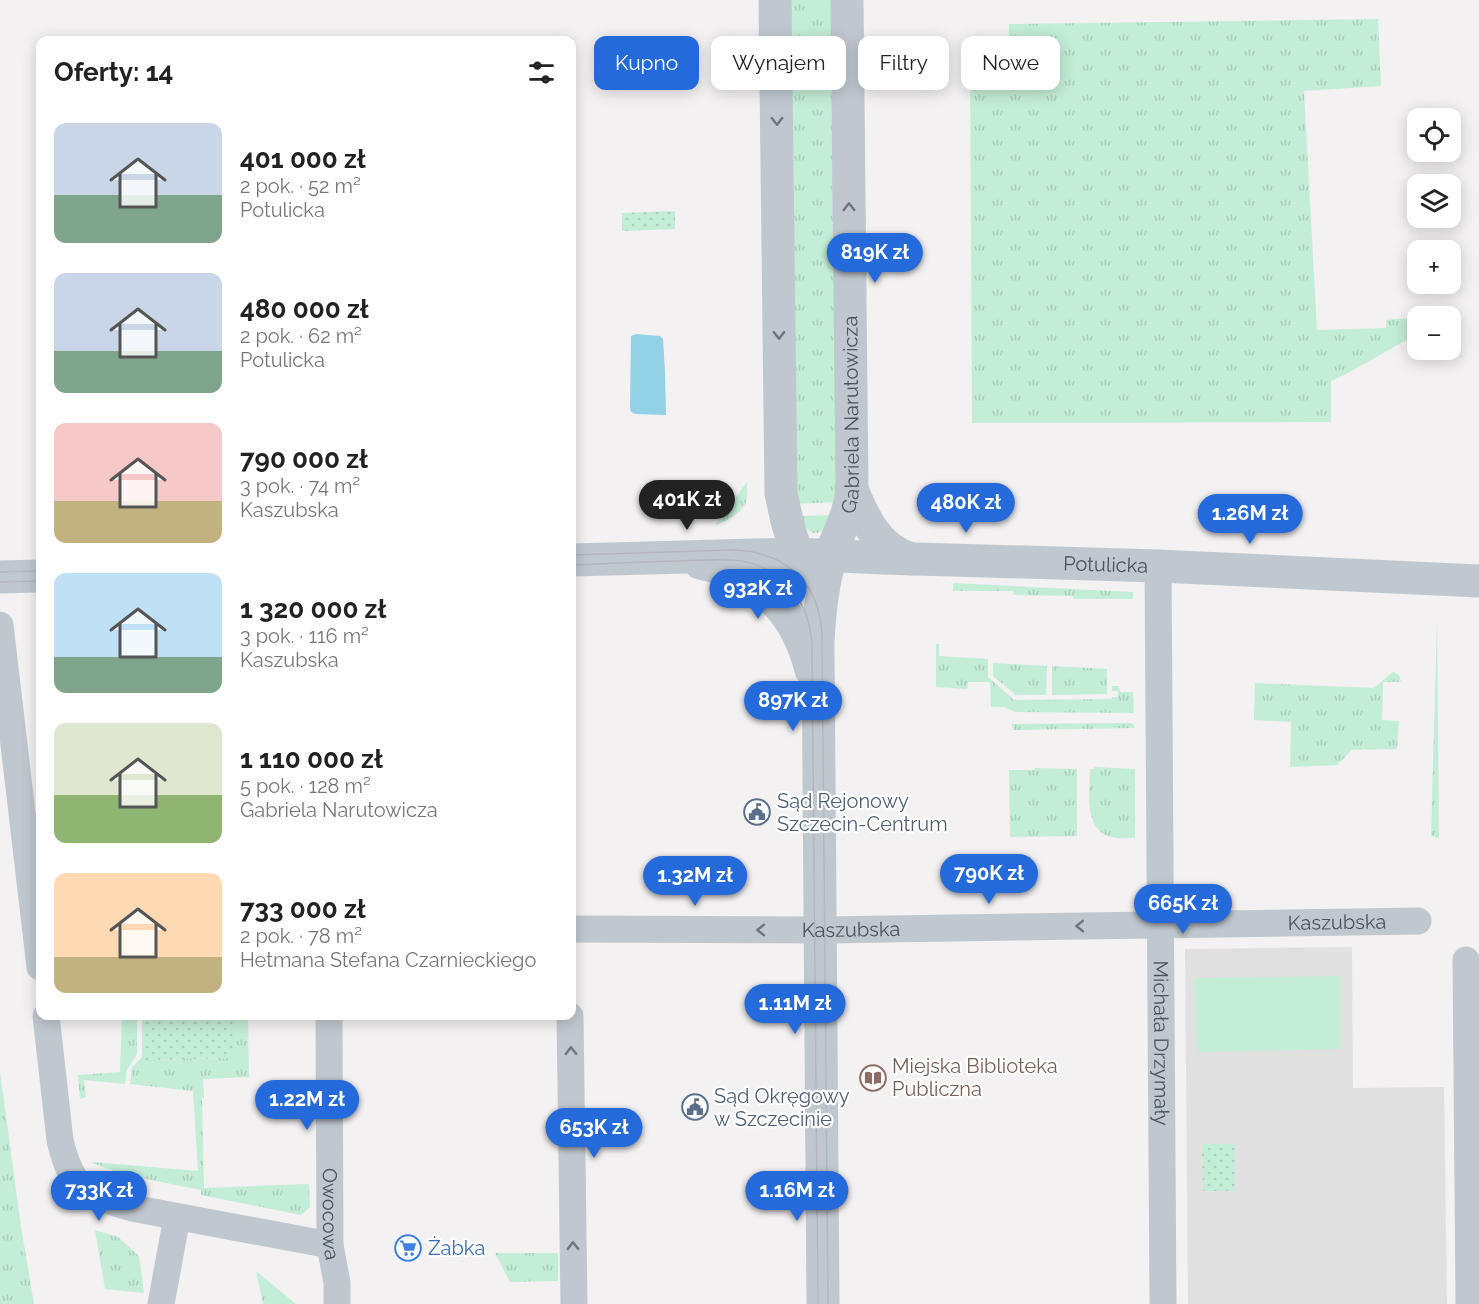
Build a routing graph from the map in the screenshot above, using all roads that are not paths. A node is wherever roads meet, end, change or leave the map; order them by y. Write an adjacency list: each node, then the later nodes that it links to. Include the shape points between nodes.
1 (775, 0): 4 (street, Gabriela Narutowicza, one-way to 4)
2 (847, 0): 3 (street, Gabriela Narutowicza, one-way to 2)
3 (852, 490): 7 (street, Gabriela Narutowicza); 9 (street, Potulicka, via 865,520 878,537 899,555)
4 (781, 493): 5 (street, Gabriela Narutowicza); 6 (street, Gabriela Narutowicza, via 772,516 756,536 736,549)
5 (797, 554): 6 (street, Potulicka); 7 (street, Potulicka); 16 (street, Gabriela Narutowicza)
6 (707, 556): 8 (street, Potulicka)
7 (831, 556): 9 (street, Potulicka); 16 (street, Gabriela Narutowicza)
8 (669, 557): 10 (street, Potulicka); 17 (street, Potulicka, via 737,574 782,608 808,658)
9 (911, 559): 11 (street, Potulicka)
10 (576, 560)
11 (1158, 566): 14 (street, Potulicka); 20 (street, Michała Drzymały)
12 (36, 576): 13 (street)
13 (0, 577)
14 (1479, 581)
15 (0, 625): 18 (street)
16 (818, 645): 17 (street, Gabriela Narutowicza)
17 (818, 711): 22 (street, Gabriela Narutowicza)
18 (36, 911)
19 (1418, 921): 20 (street, Kaszubska)
20 (1160, 924): 22 (street, Kaszubska, one-way to 22); 33 (street, Michała Drzymały)
21 (576, 929): 22 (street, Kaszubska, one-way to 21)
22 (819, 930): 32 (street, Gabriela Narutowicza)
23 (1466, 960): 34 (street)
24 (46, 1020): 27 (street, via 60,1140 78,1184 102,1200)
25 (329, 1020): 28 (street, Owocowa)
26 (570, 1020): 31 (street, one-way to 26)
27 (177, 1216): 28 (street); 29 (street)
28 (330, 1245): 30 (street, Owocowa)
29 (161, 1304)
30 (337, 1304)
31 (574, 1304)
32 (823, 1304)
33 (1163, 1304)
34 (1469, 1304)

